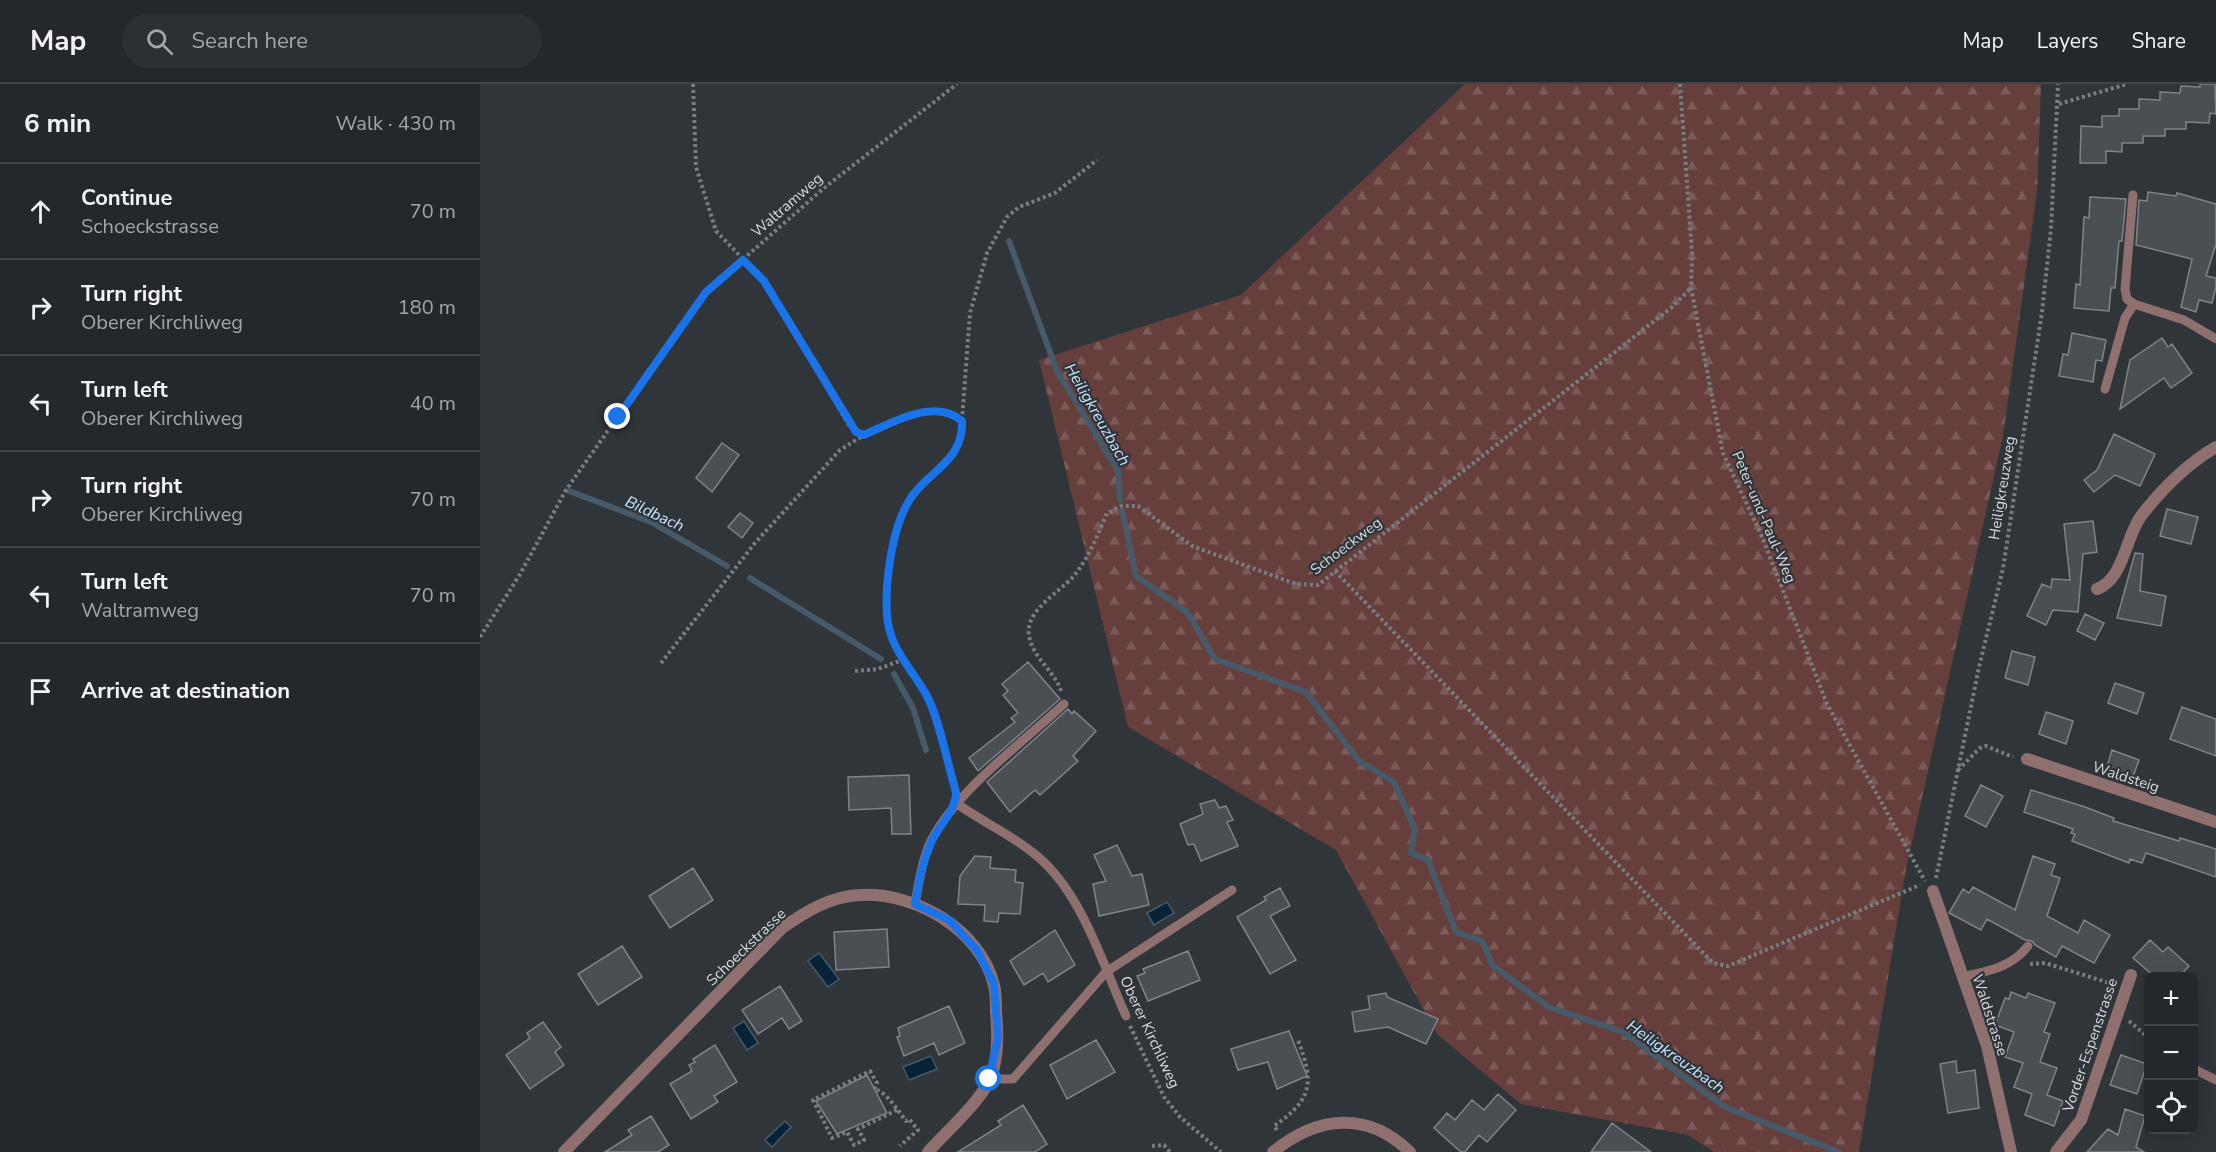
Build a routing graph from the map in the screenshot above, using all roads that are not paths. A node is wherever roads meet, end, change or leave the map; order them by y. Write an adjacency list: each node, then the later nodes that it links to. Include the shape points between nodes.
1 (2133, 195): 2 (lane, via 2125,294)
2 (2134, 304): 3 (lane, via 2184,320); 4 (lane, via 2125,318)
3 (2216, 339)
4 (2105, 389)
5 (2216, 447): 6 (street, via 2183,470 2154,500 2139,519 2113,579)
6 (2097, 589)
7 (1064, 704): 9 (lane)
8 (2027, 759): 10 (street, Waldsteig)
9 (956, 803): 13 (lane, via 932,841 921,869); 15 (lane, Oberer Kirchliweg, via 1037,855 1054,872 1075,904)
10 (2216, 822)
11 (1929, 887): 17 (street, Waldstrasse)
12 (1232, 890): 15 (lane, Oberer Kirchliweg)
13 (915, 904): 20 (street, Schoeckstrasse, via 949,920 977,950 994,984 998,1038); 22 (street, Schoeckstrasse, via 859,895 807,910 782,928)
14 (2028, 946): 17 (lane, via 2009,964)
15 (1106, 972): 18 (lane, Oberer Kirchliweg); 20 (lane, Oberer Kirchliweg, via 1013,1079)
16 (2131, 975): 27 (street, Vorder-Espenstrasse, via 2081,1120)
17 (1962, 977): 26 (street, Waldstrasse, via 1987,1046)
18 (1126, 1017)
19 (2198, 1071): 21 (lane)
20 (989, 1079): 23 (street, Schoeckstrasse)
21 (2216, 1080)
22 (564, 1152)
23 (928, 1152)
24 (1273, 1152): 25 (street, via 1307,1130 1332,1122 1373,1127 1398,1140)
25 (1410, 1152)
26 (2011, 1152)
27 (2056, 1152)

